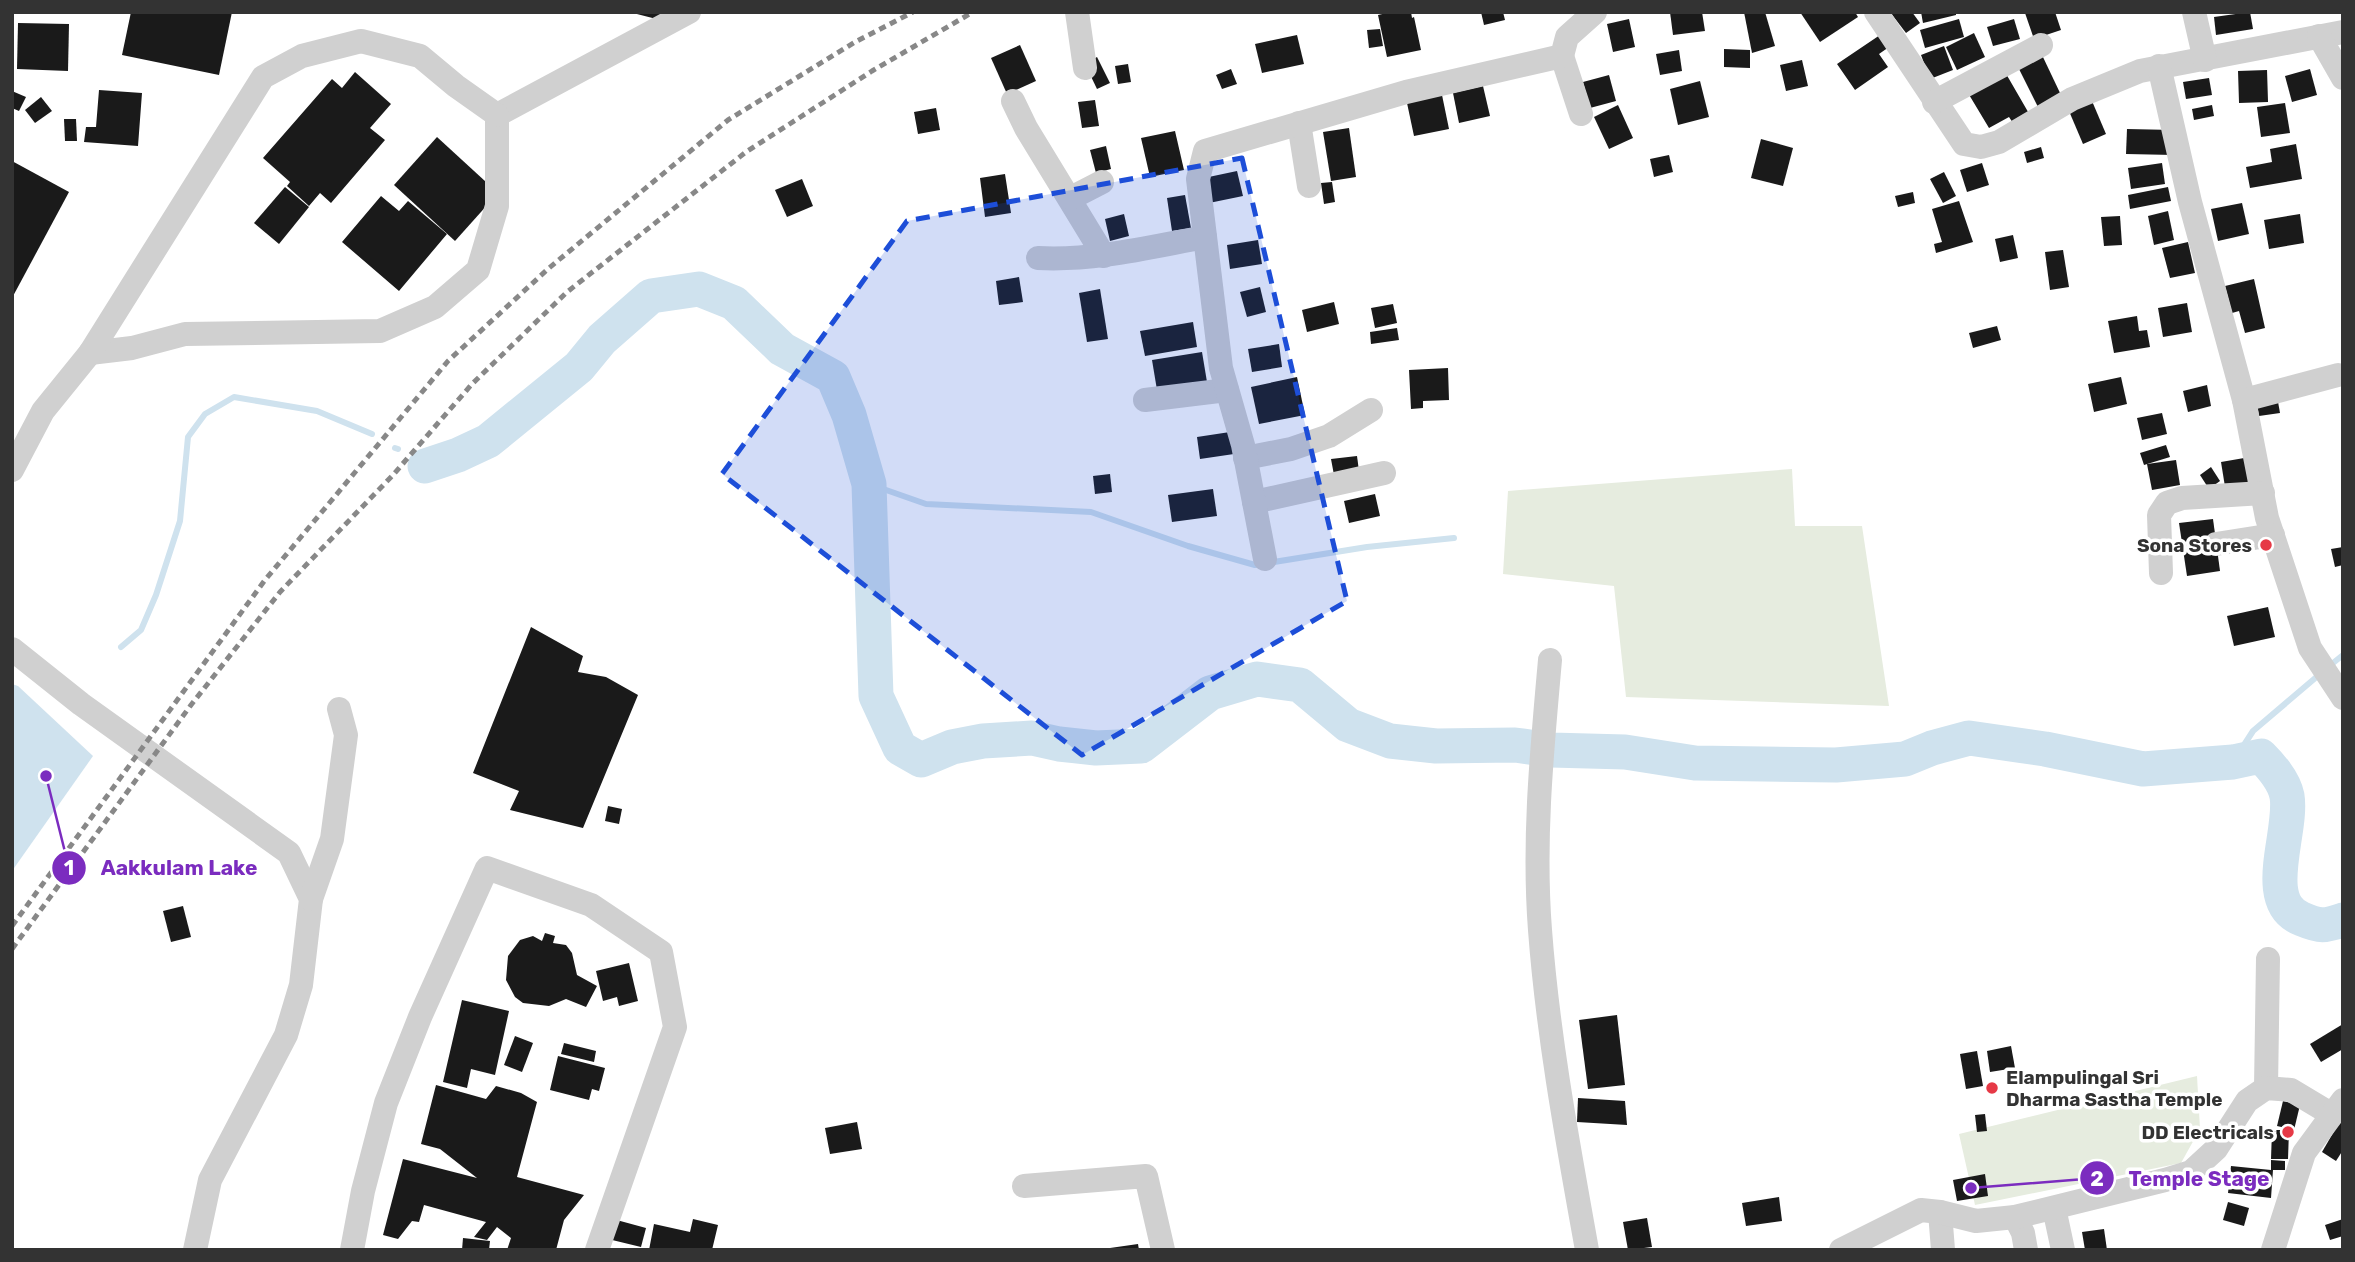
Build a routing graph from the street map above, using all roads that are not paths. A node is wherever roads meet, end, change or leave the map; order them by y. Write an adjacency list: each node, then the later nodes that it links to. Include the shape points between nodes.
1 (689, 12): 18 (street)
2 (1077, 12): 13 (street)
3 (1595, 12): 10 (street, via 1567,37)
4 (1876, 12): 16 (street)
5 (2194, 12): 11 (street)
6 (2342, 12): 7 (street)
7 (2343, 20)
8 (2331, 34): 11 (street); 14 (street)
9 (2041, 45): 16 (street)
10 (1562, 57): 17 (street); 19 (street, via 1406,92)
11 (2205, 60): 12 (street)
12 (2159, 66): 16 (street, via 2072,99 1999,142 1981,147 1964,145); 30 (street)
13 (1085, 68)
14 (2343, 78)
15 (1013, 101): 22 (street)
16 (1934, 102)
17 (1581, 114)
18 (497, 115): 26 (street, via 497,206 478,270 435,307 380,331 186,334); 26 (street, via 419,56 361,41 302,56 263,77)
19 (1299, 124): 21 (street); 23 (street, via 1205,151 1199,179)
20 (1102, 182): 22 (street)
21 (1309, 186)
22 (1070, 198): 24 (street)
23 (1205, 237): 24 (street); 28 (street)
24 (1104, 256): 25 (street)
25 (1038, 258)
26 (90, 353): 33 (street, via 43,411)
27 (2338, 376): 30 (street)
28 (1227, 390): 29 (street); 32 (street)
29 (1145, 400)
30 (2244, 400): 35 (street)
31 (1371, 410): 32 (street, via 1329,436)
32 (1245, 458): 36 (street)
33 (12, 470)
34 (1384, 473): 36 (street)
35 (2263, 493): 37 (street); 40 (street, via 2167,503 2159,515)
36 (1254, 502): 39 (street)
37 (2273, 535): 38 (street); 43 (street, via 2310,648)
38 (2216, 544)
39 (1265, 559)
40 (2161, 573)
41 (12, 649): 45 (street, via 81,705 289,853)
42 (1550, 660): 57 (street, via 1538,805 1540,929 1568,1147)
43 (2343, 698)
44 (339, 709): 45 (street, via 346,735 332,839)
45 (311, 899): 53 (street, via 300,985 286,1035 210,1180)
46 (2268, 959): 47 (street)
47 (2266, 1088): 48 (street, via 2291,1090); 50 (street, via 2247,1101 2216,1149 2191,1172)
48 (2337, 1107): 62 (street, via 2304,1153)
49 (1024, 1186): 56 (street, via 1146,1176)
50 (2054, 1208): 52 (street); 61 (street)
51 (1940, 1212): 52 (street, via 1976,1221); 58 (street, via 1921,1210); 59 (street)
52 (2015, 1217): 60 (street)
53 (195, 1250)
54 (352, 1250): 55 (street, via 386,1103 487,868 591,905 661,952 675,1027)
55 (597, 1250)
56 (1163, 1250)
57 (1587, 1250)
58 (1841, 1250)
59 (1943, 1250)
60 (2026, 1250)
61 (2063, 1250)
62 (2273, 1250)

